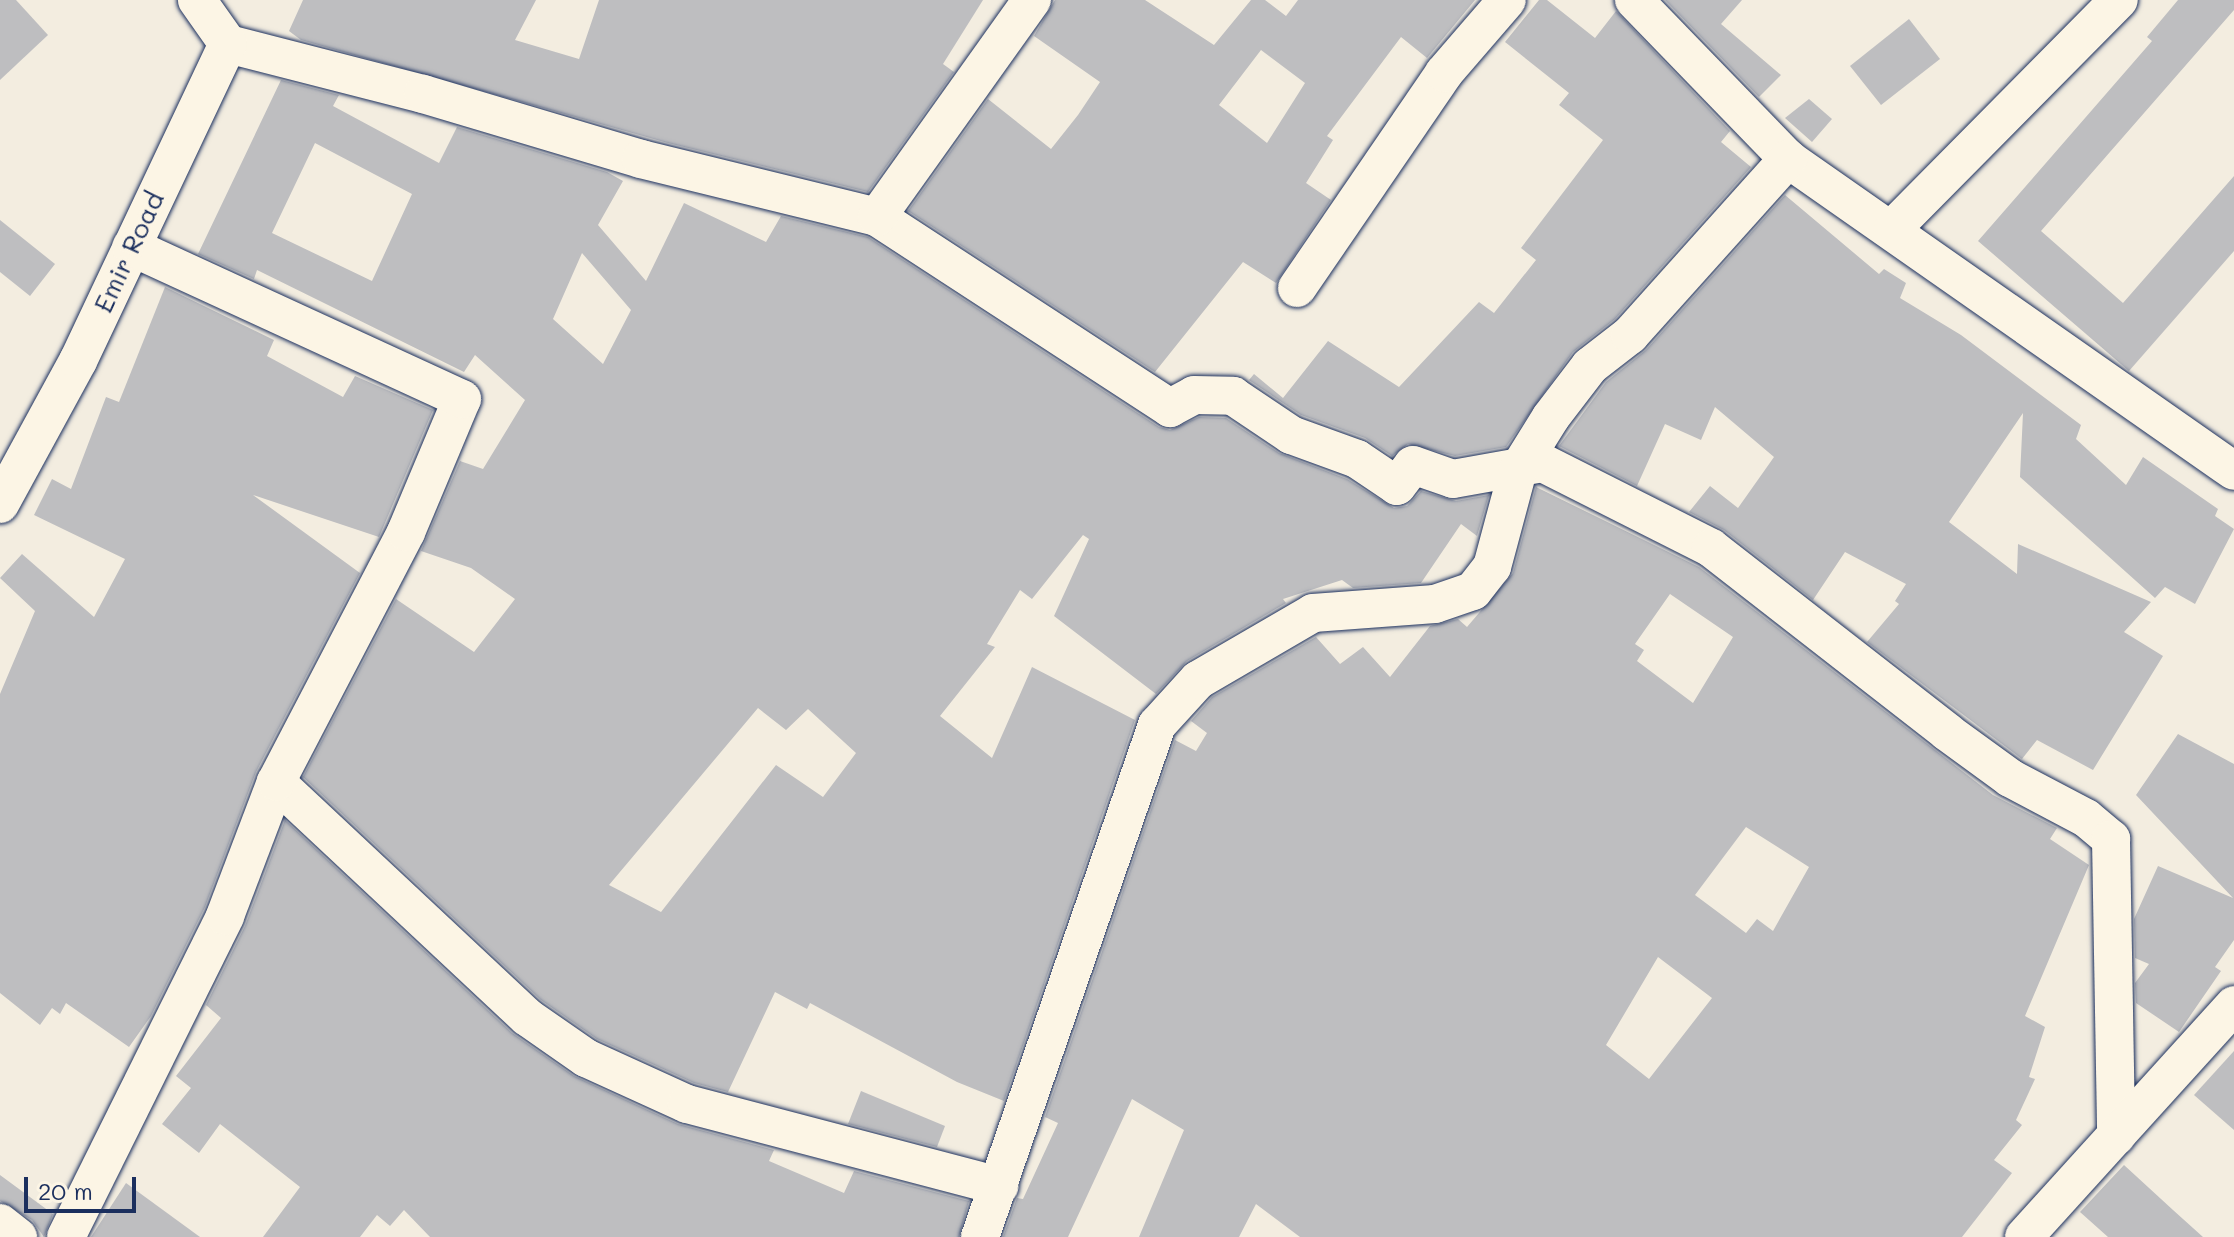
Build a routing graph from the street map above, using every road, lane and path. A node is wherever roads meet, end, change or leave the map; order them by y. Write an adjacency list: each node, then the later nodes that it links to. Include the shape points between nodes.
1 (197, 0): 6 (street)
2 (1032, 0): 8 (street)
3 (1507, 0): 11 (street, via 1444,73)
4 (1634, 0): 7 (street)
5 (2119, 0): 9 (street)
6 (228, 44): 8 (street, via 423,94 641,159); 10 (street, Emir Road)
7 (1788, 159): 9 (street); 12 (street, via 1630,335 1590,366)
8 (877, 217): 12 (street, via 1170,408 1194,395 1233,396 1291,435 1357,459 1397,486 1413,465 1453,479)
9 (1893, 228): 13 (street)
10 (131, 247): 14 (street, Emir Road, via 78,361); 15 (street, via 462,399 406,532)
11 (1297, 288)
12 (1518, 470): 17 (street, via 1543,463 1711,548 1998,769 2086,818 2111,839); 18 (street, via 1492,567 1473,591 1435,604 1313,613 1198,680 1157,725)
13 (2234, 471)
14 (0, 504)
15 (276, 782): 18 (street, via 527,1017 586,1058 687,1104); 21 (street, via 225,916)
16 (2234, 1005): 17 (street)
17 (2116, 1136): 23 (street)
18 (999, 1186): 22 (street)
19 (0, 1223): 20 (street)
20 (18, 1237)
21 (66, 1237)
22 (980, 1237)
23 (2024, 1237)

